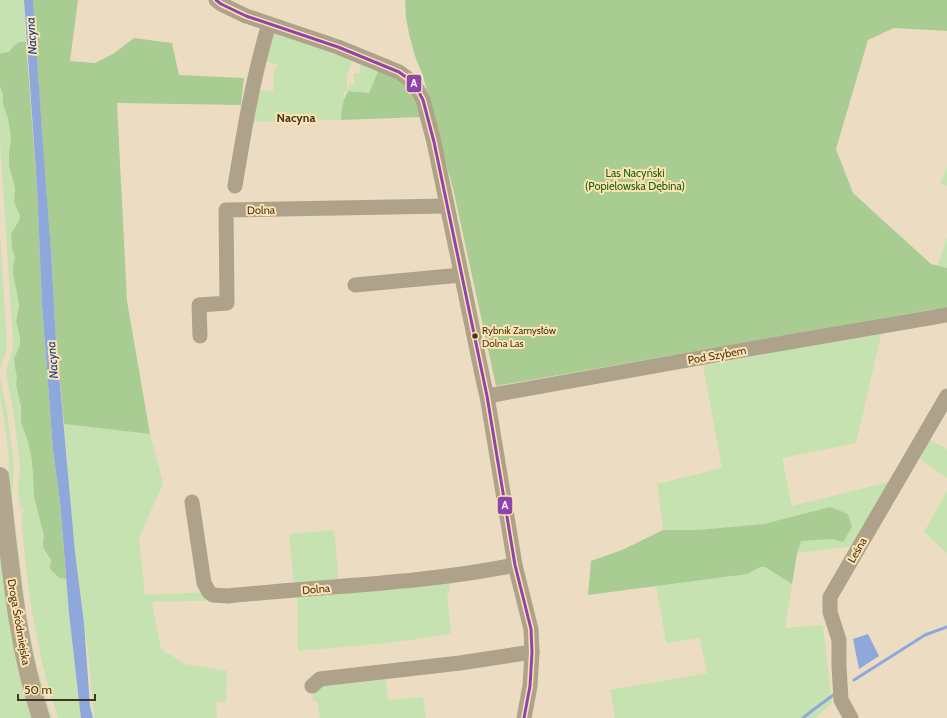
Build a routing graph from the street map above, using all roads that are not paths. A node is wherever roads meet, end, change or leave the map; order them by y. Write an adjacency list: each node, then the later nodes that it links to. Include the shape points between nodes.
1 (216, 0): 2 (street, via 246,16)
2 (269, 24): 3 (street, via 252,90); 4 (street, via 338,47 399,72 414,82 423,100)
3 (235, 186)
4 (447, 206): 5 (street); 8 (street, Dolna, via 226,210 227,303 199,305)
5 (461, 275): 6 (street); 9 (street)
6 (355, 285)
7 (947, 315): 9 (street, Pod Szybem)
8 (200, 336)
9 (487, 396): 13 (street)
10 (947, 396): 18 (street, Leśna, via 830,597 830,612 839,640 842,700)
11 (0, 476): 16 (main road, Droga Śródmiejska, via 18,626)
12 (192, 502): 13 (street, Dolna, via 204,583 213,595 228,596 386,583)
13 (515, 565): 14 (street, via 531,629)
14 (532, 652): 15 (street, via 320,679); 17 (street, via 530,686)
15 (312, 686)
16 (41, 718)
17 (524, 718)
18 (851, 718)

